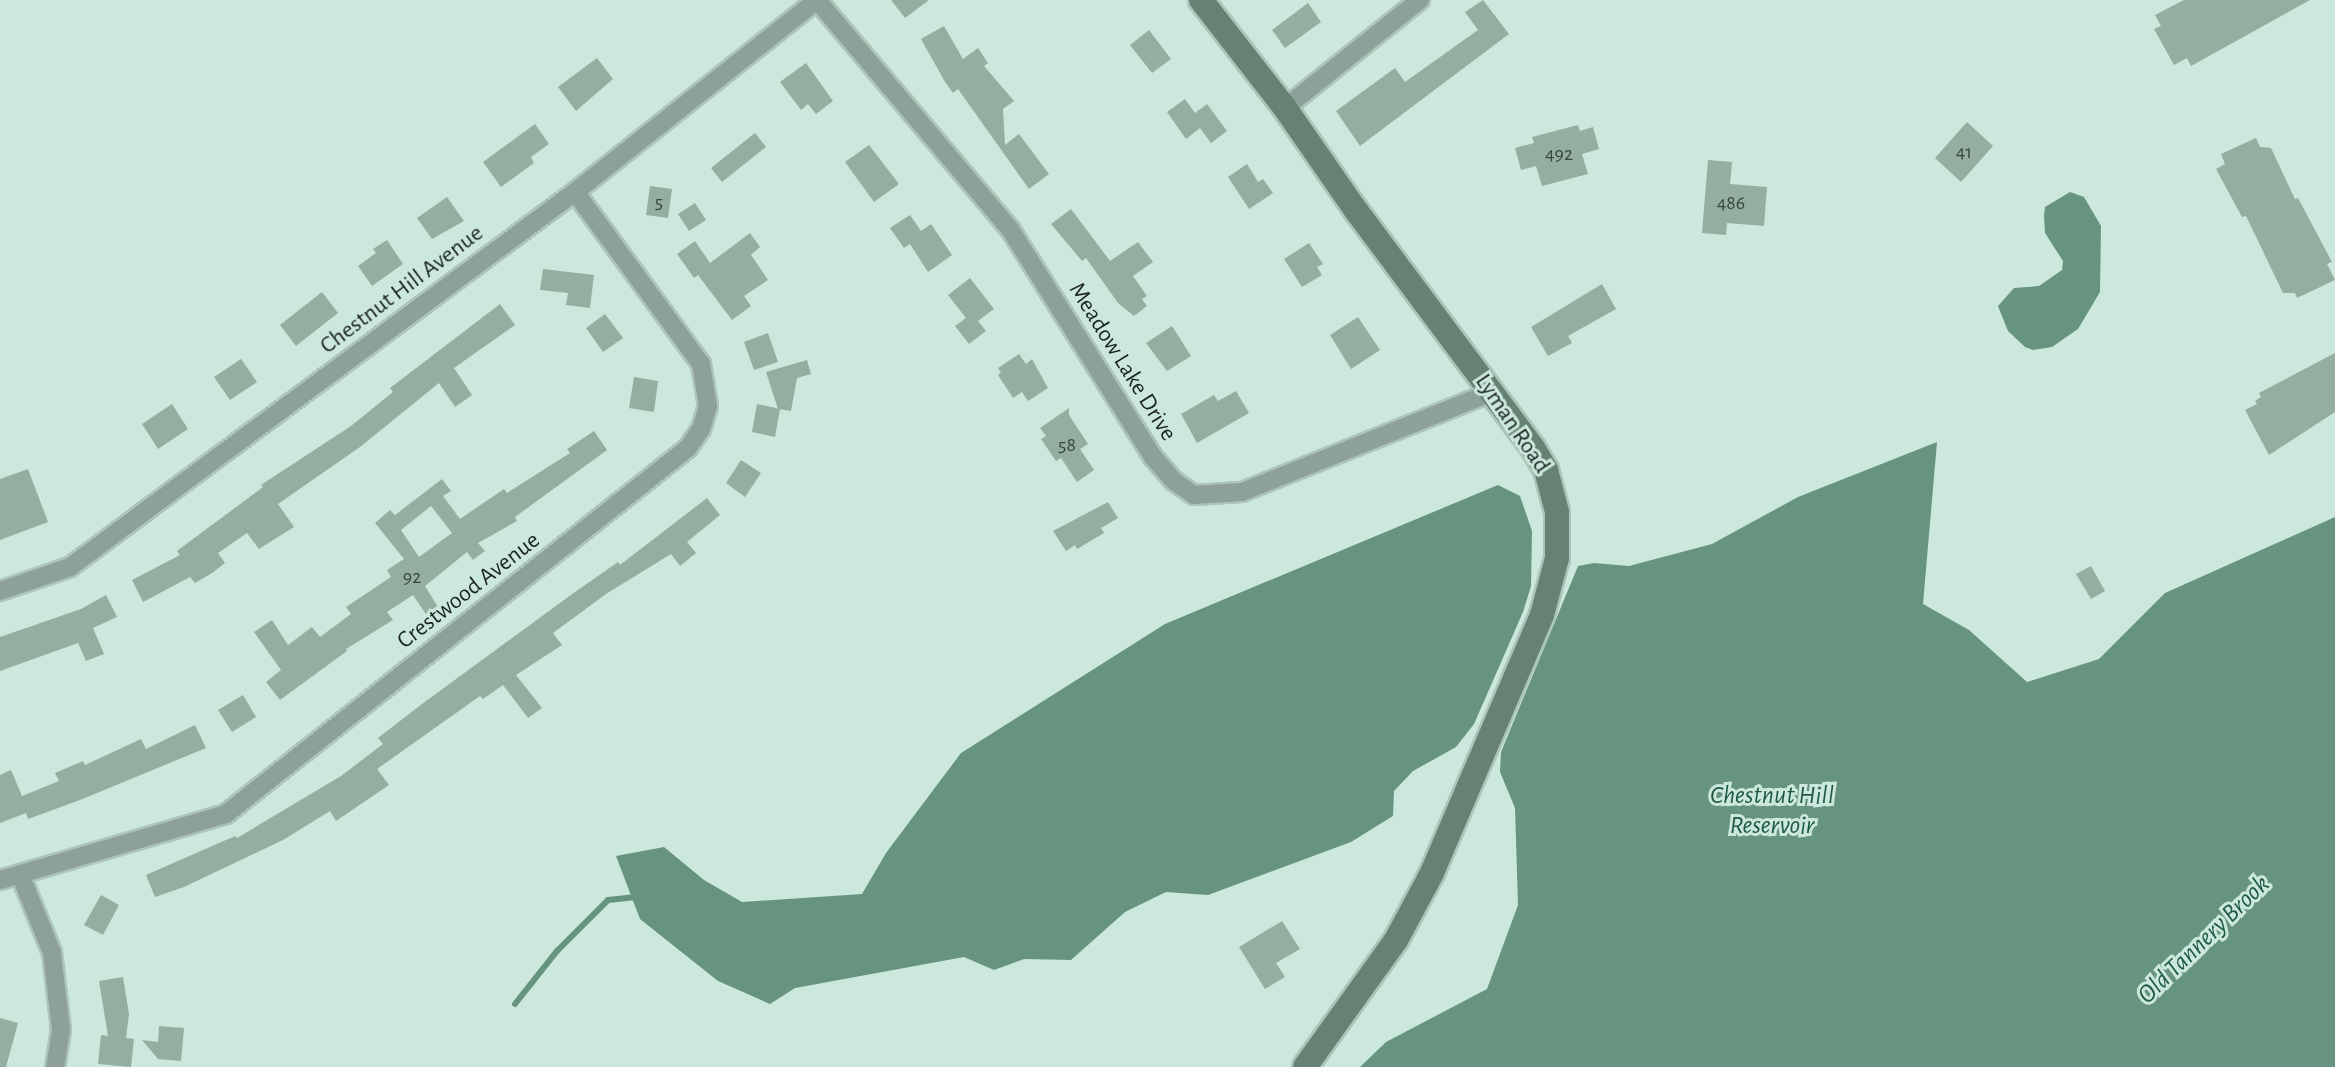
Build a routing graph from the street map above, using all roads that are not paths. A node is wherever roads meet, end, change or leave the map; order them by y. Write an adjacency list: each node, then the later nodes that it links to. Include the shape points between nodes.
1 (817, 0): 5 (street, Chestnut Hill Avenue); 6 (street, Meadow Lake Drive, via 1010,229 1153,457 1194,495 1242,492)
2 (1201, 0): 4 (street, Lyman Road)
3 (1420, 0): 4 (street)
4 (1285, 108): 6 (street, Lyman Road)
5 (575, 192): 7 (street, Chestnut Hill Avenue, via 70,567); 8 (street, Crestwood Avenue, via 701,364 708,406 688,448 226,814)
6 (1492, 392): 11 (street, Lyman Road, via 1533,448 1554,491 1559,532 1552,581 1432,873 1396,940)
7 (0, 591)
8 (20, 874): 9 (street, Crestwood Avenue); 10 (street, via 52,953 61,1030)
9 (0, 880)
10 (55, 1067)
11 (1305, 1067)

